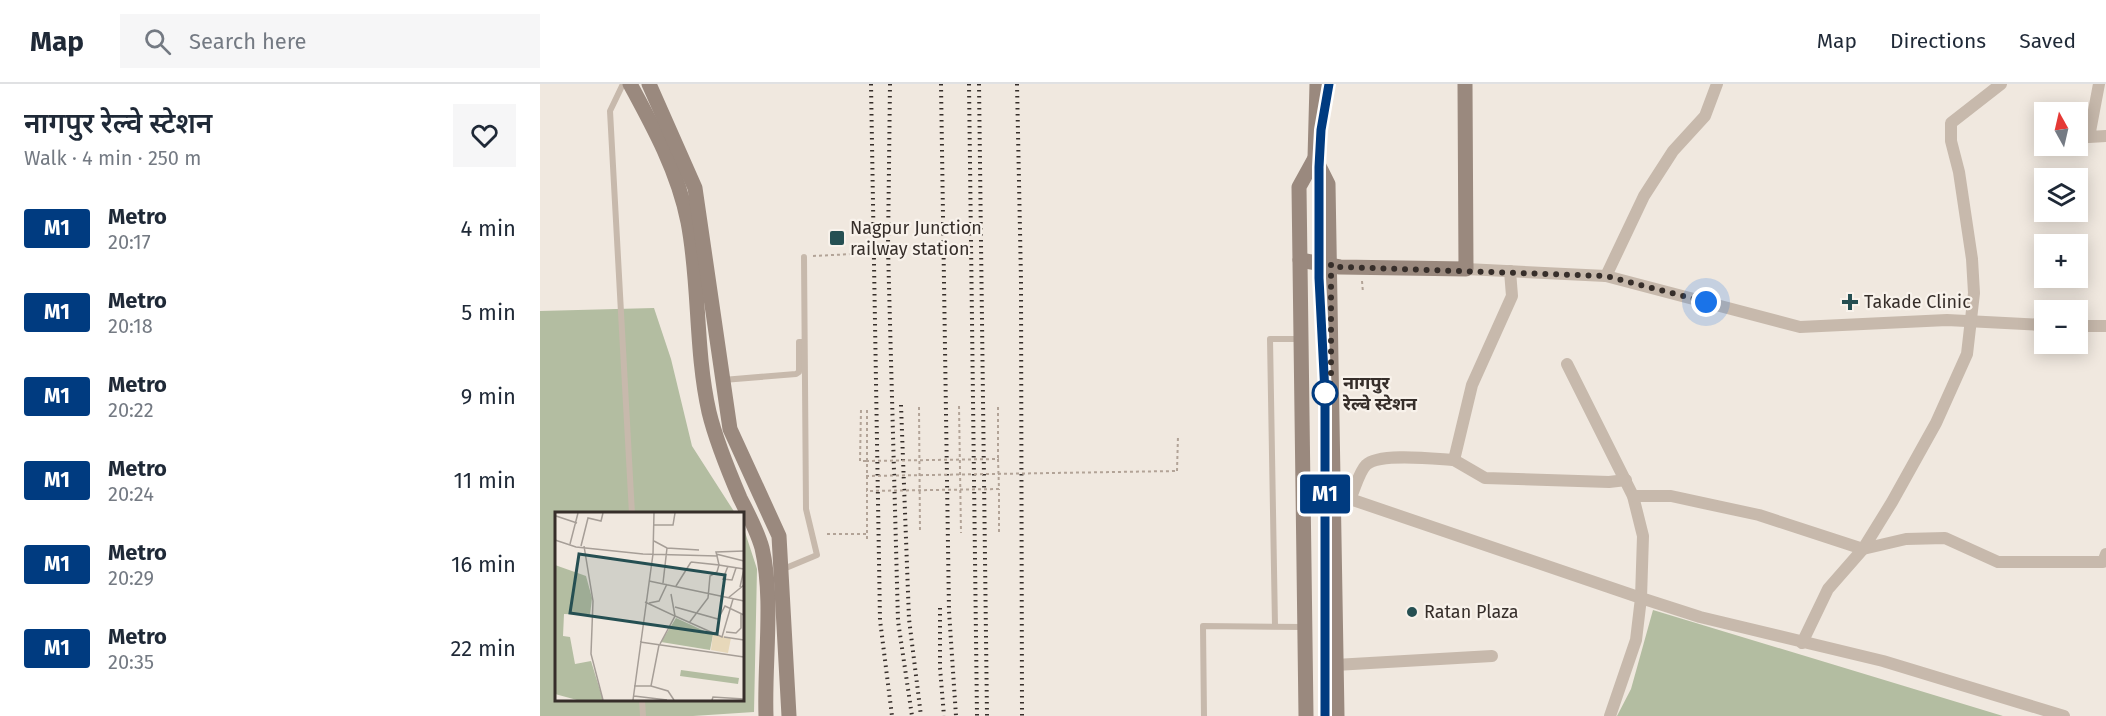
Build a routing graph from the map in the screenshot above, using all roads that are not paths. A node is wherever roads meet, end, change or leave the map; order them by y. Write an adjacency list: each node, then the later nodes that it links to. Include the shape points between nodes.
1 (623, 84): 31 (lane, via 610,111)
2 (630, 84): 43 (main road, via 676,177 691,244 709,411 762,551 767,597)
3 (650, 84): 24 (main road, via 695,188)
4 (1317, 84): 10 (main road)
5 (1465, 84): 14 (main road)
6 (1716, 84): 16 (street, via 1705,117 1673,151 1644,196)
7 (2001, 84): 17 (street, via 1951,123 1972,259)
8 (2099, 84): 9 (street, via 2089,137)
9 (2106, 136)
10 (1315, 158): 12 (main road, via 1299,187); 13 (main road, via 1328,184)
11 (804, 257): 22 (lane)
12 (1300, 260): 13 (main road); 21 (main road)
13 (1331, 264): 14 (main road); 28 (main road)
14 (1466, 269): 15 (street)
15 (1510, 271): 16 (street); 25 (street, via 1512,297 1472,386)
16 (1606, 276): 17 (street, via 1800,327)
17 (1971, 322): 18 (street); 32 (street, via 1966,354 1936,423)
18 (2034, 325)
19 (2088, 326): 20 (street)
20 (2106, 326)
21 (1300, 339): 27 (main road); 36 (lane, via 1270,339)
22 (804, 342): 24 (lane, via 799,342 800,372 796,375); 34 (lane, via 806,509 817,555)
23 (1567, 363): 26 (street)
24 (722, 380): 34 (main road, via 730,429 779,536)
25 (1454, 460): 26 (street, via 1485,478); 30 (street, via 1374,461 1366,465)
26 (1626, 480): 29 (street)
27 (1302, 489): 28 (street); 37 (main road)
28 (1334, 494): 30 (street); 40 (main road)
29 (1633, 496): 32 (street, via 1671,496 1759,515); 35 (street, via 1643,536)
30 (1350, 499): 35 (street)
31 (632, 512)
32 (1863, 549): 33 (street, via 1906,539 1945,538 1998,562 2103,562); 38 (street, via 1828,589)
33 (2106, 554)
34 (780, 570): 44 (main road)
35 (1641, 598): 38 (street); 48 (street, via 1636,640)
36 (1275, 626): 37 (lane); 45 (lane, via 1203,626)
37 (1305, 627): 46 (main road)
38 (1802, 643): 49 (street, via 1883,661)
39 (1492, 656): 40 (street)
40 (1335, 665): 47 (main road)
41 (642, 701): 42 (lane)
42 (643, 716)
43 (766, 716)
44 (789, 716)
45 (1204, 716)
46 (1306, 716)
47 (1336, 716)
48 (1610, 716)
49 (2064, 716)

